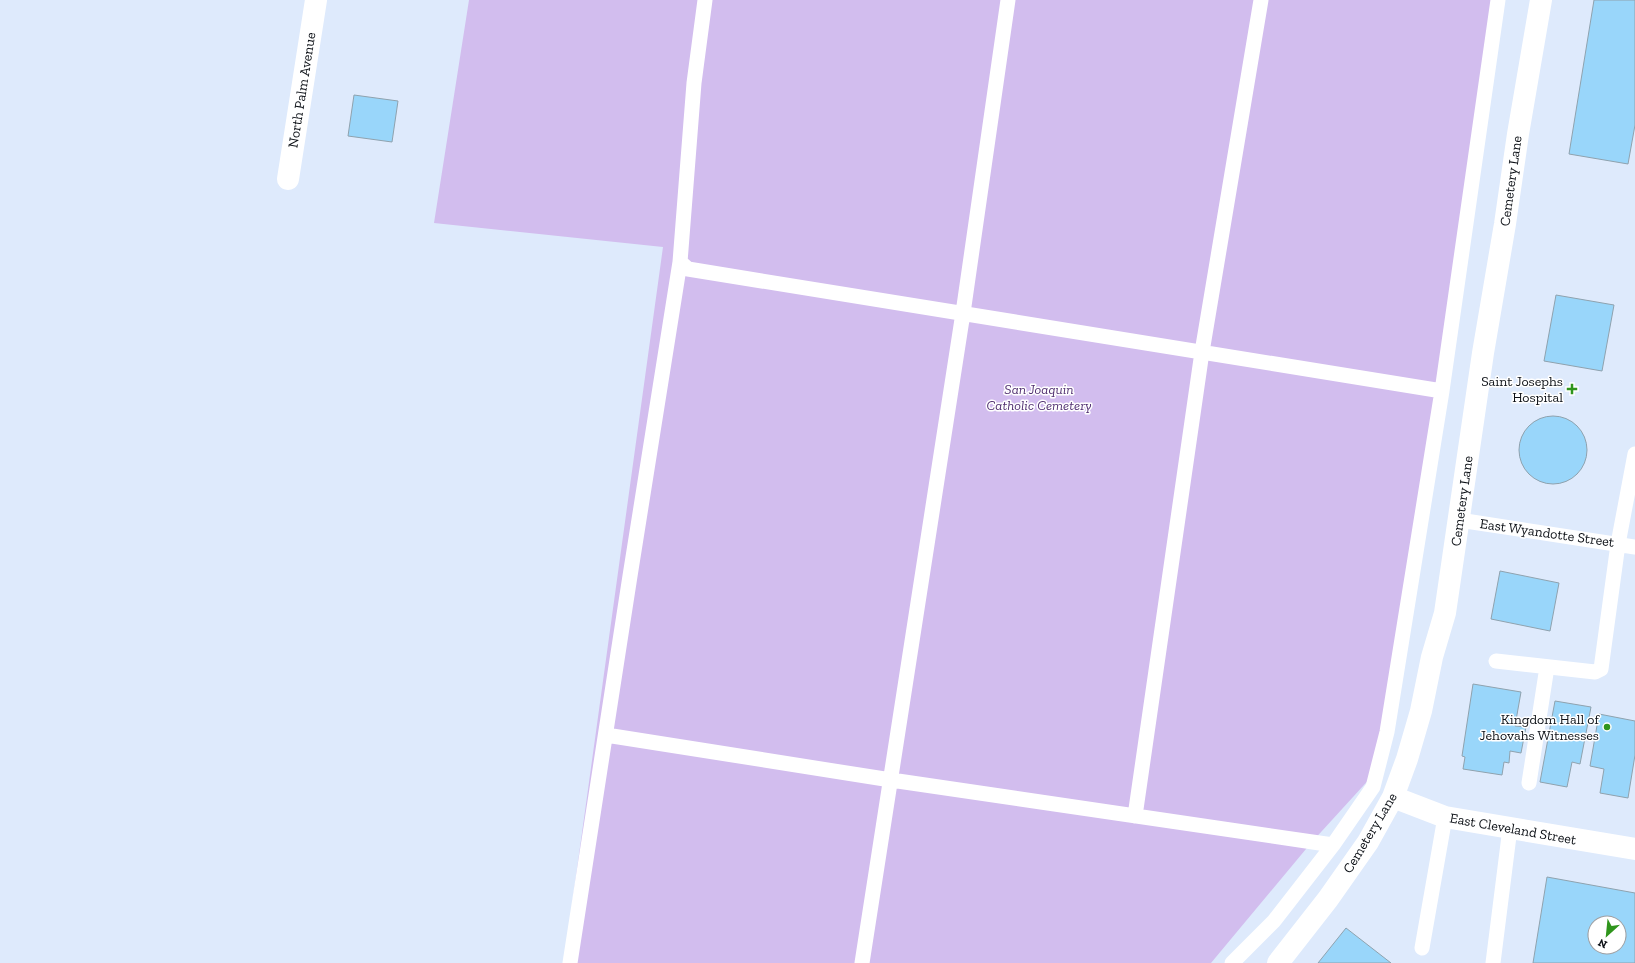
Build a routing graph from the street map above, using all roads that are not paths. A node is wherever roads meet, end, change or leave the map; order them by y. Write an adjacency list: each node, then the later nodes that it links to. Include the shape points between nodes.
1 (316, 0): 7 (street, North Palm Avenue)
2 (705, 0): 8 (lane, via 694,83)
3 (1008, 0): 9 (lane)
4 (1261, 0): 10 (lane)
5 (1498, 0): 11 (lane)
6 (1541, 0): 13 (street, Cemetery Lane, via 1483,352)
7 (288, 179)
8 (680, 262): 9 (lane, via 688,269); 18 (lane)
9 (963, 313): 10 (lane); 19 (lane)
10 (1202, 352): 11 (lane); 22 (lane)
11 (1442, 391): 25 (lane, via 1387,732 1373,787)
12 (1635, 454): 14 (lane)
13 (1459, 520): 14 (lane, East Wyandotte Street); 21 (street, Cemetery Lane, via 1445,613 1432,657 1421,711)
14 (1618, 544): 15 (lane, East Wyandotte Street); 17 (lane, via 1601,669 1595,672)
15 (1635, 546)
16 (1496, 661): 17 (lane)
17 (1547, 667): 20 (lane)
18 (606, 735): 19 (lane); 28 (lane)
19 (891, 780): 22 (lane); 29 (lane)
20 (1529, 783)
21 (1394, 797): 23 (street, East Cleveland Street); 31 (street, Cemetery Lane, via 1368,842)
22 (1135, 816): 25 (lane)
23 (1445, 817): 24 (street, East Cleveland Street); 27 (lane)
24 (1510, 828): 26 (street, East Cleveland Street); 32 (lane)
25 (1334, 845): 30 (lane, via 1274,921)
26 (1635, 849)
27 (1422, 948)
28 (570, 963)
29 (862, 963)
30 (1232, 963)
31 (1278, 963)
32 (1493, 963)

